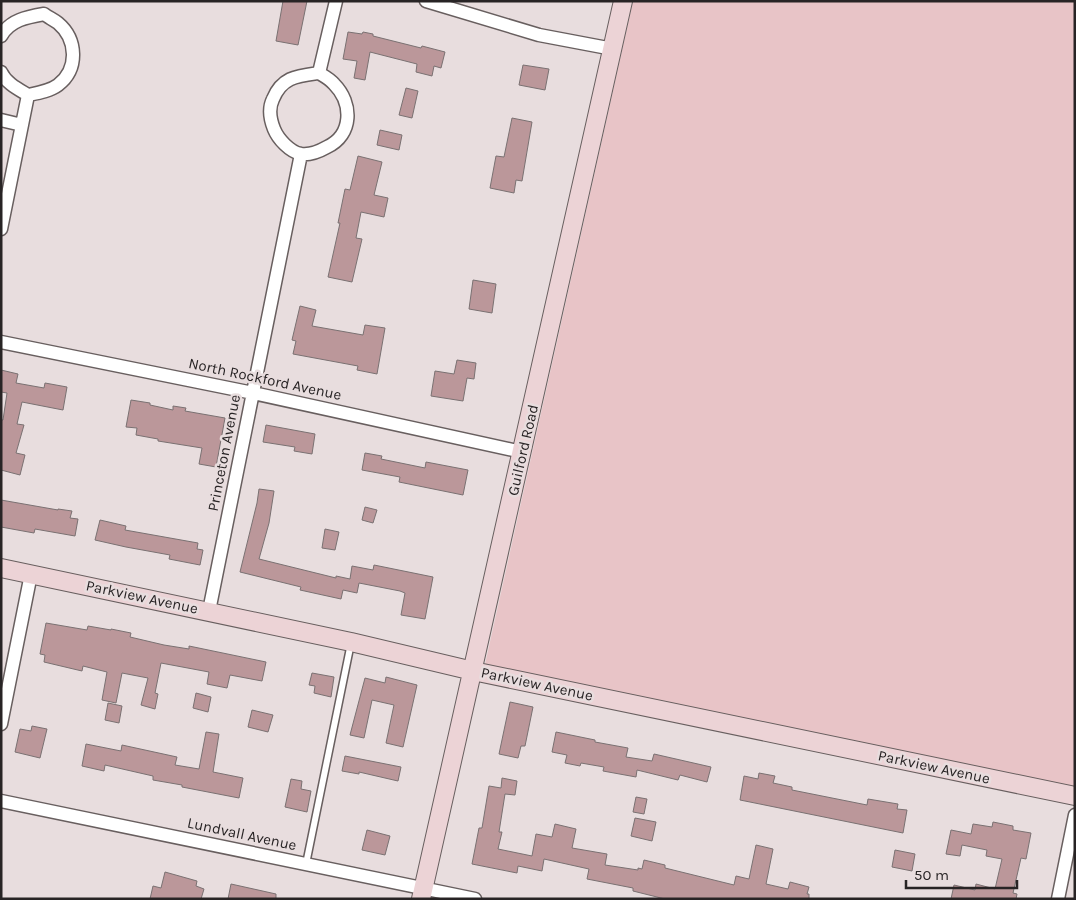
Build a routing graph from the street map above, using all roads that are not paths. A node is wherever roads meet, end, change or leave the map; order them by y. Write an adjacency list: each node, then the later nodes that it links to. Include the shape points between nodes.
1 (47, 1): 5 (street)
2 (336, 1): 9 (street)
3 (426, 1): 7 (street, via 539,35)
4 (623, 1): 7 (street, Guilford Road)
5 (44, 14): 6 (street, via 12,23); 10 (street, via 67,34 73,62 58,85)
6 (1, 36)
7 (613, 49): 17 (street, Guilford Road)
8 (1, 72): 10 (street, via 15,88)
9 (319, 73): 13 (street, via 334,82 343,95 348,108 348,123 343,135 332,145); 13 (street, via 297,76 283,83 270,105 270,121 276,135)
10 (28, 95): 12 (street)
11 (1, 120): 12 (street)
12 (22, 125): 14 (street)
13 (301, 154): 16 (street, Princeton Avenue)
14 (1, 229)
15 (1, 342): 16 (street, North Rockford Avenue)
16 (253, 392): 17 (street, North Rockford Avenue); 20 (street, Princeton Avenue)
17 (522, 452): 22 (street, Guilford Road)
18 (1, 568): 19 (street, Parkview Avenue)
19 (31, 574): 20 (street, Parkview Avenue); 23 (street)
20 (208, 611): 21 (street, Parkview Avenue)
21 (351, 642): 22 (street, Parkview Avenue); 27 (lane)
22 (473, 671): 24 (street, Parkview Avenue); 28 (street, Guilford Road)
23 (1, 724)
24 (1075, 796)
25 (1, 801): 27 (street, Lundvall Avenue)
26 (1075, 816): 30 (street)
27 (306, 864): 28 (street, Lundvall Avenue)
28 (423, 893): 29 (street, Lundvall Avenue)
29 (476, 899)
30 (1058, 899)

